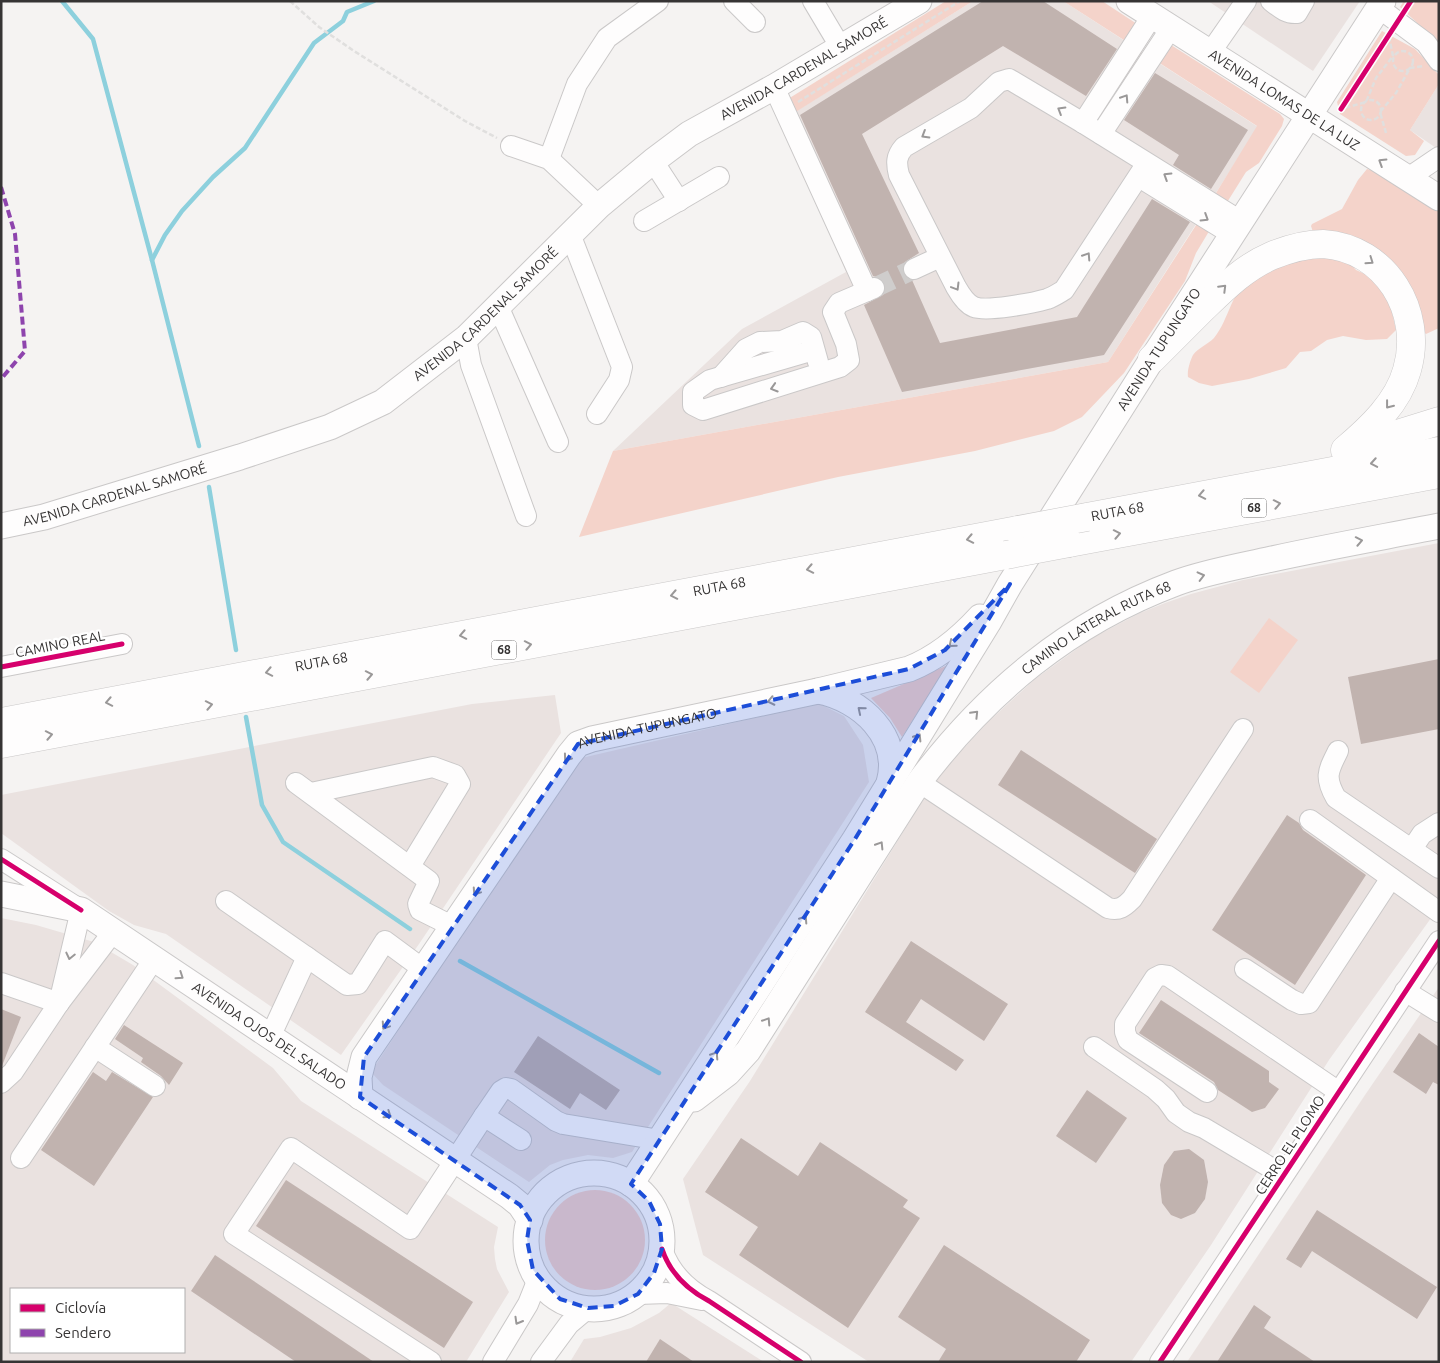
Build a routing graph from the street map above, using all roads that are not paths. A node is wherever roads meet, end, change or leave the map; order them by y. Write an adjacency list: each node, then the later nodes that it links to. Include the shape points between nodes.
1 (658, 1): 21 (street, via 607,38 577,84)
2 (734, 1): 10 (street)
3 (813, 1): 12 (street)
4 (919, 1): 12 (main road, AVENIDA CARDENAL SAMORÉ)
5 (1129, 1): 11 (main road, AVENIDA LOMAS DE LA LUZ)
6 (1246, 1): 13 (street)
7 (1271, 1): 8 (street, via 1291,14 1296,13)
8 (1304, 1)
9 (1387, 17): 14 (street, via 1426,43); 16 (main road, AVENIDA TUPUNGATO, via 1337,102)
10 (755, 22)
11 (1162, 22): 13 (main road, AVENIDA LOMAS DE LA LUZ); 17 (street); 18 (street, one-way to 11)
12 (841, 48): 15 (main road, AVENIDA CARDENAL SAMORÉ)
13 (1210, 53): 16 (main road, AVENIDA LOMAS DE LA LUZ)
14 (1439, 60)
15 (774, 87): 22 (main road, AVENIDA CARDENAL SAMORÉ, via 689,134); 37 (street, via 871,289 839,303 833,312 846,344 848,360 840,367)
16 (1310, 117): 25 (main road, AVENIDA LOMAS DE LA LUZ, one-way to 16); 30 (main road, AVENIDA TUPUNGATO)
17 (1083, 123): 18 (street); 32 (street, one-way to 32, via 1009,80 999,82 971,108 904,147 898,154 896,165 899,175)
18 (1101, 134): 23 (street)
19 (511, 146): 21 (street)
20 (1439, 156): 25 (street)
21 (549, 159): 28 (street)
22 (653, 161): 27 (street); 28 (main road, AVENIDA CARDENAL SAMORÉ)
23 (1143, 170): 30 (street); 32 (street, one-way to 23, via 961,296 973,307 994,308 1047,299 1069,284)
24 (719, 177): 27 (street)
25 (1408, 178): 26 (main road, AVENIDA LOMAS DE LA LUZ)
26 (1439, 198)
27 (679, 201): 29 (street)
28 (599, 206): 31 (main road, AVENIDA CARDENAL SAMORÉ)
29 (644, 221)
30 (1237, 228): 36 (main road, AVENIDA TUPUNGATO)
31 (570, 234): 34 (main road, AVENIDA CARDENAL SAMORÉ); 38 (street, via 622,367 620,380)
32 (940, 257): 33 (street)
33 (914, 269)
34 (498, 306): 35 (main road, AVENIDA CARDENAL SAMORÉ); 40 (street)
35 (466, 338): 45 (street, via 472,365); 46 (main road, AVENIDA CARDENAL SAMORÉ, via 383,402 330,427 104,500)
36 (1152, 360): 41 (highway, one-way to 41, via 1230,282 1260,261 1308,245 1350,250 1376,264 1393,282 1408,315 1411,342 1407,372 1395,398); 48 (main road, AVENIDA TUPUNGATO)
37 (821, 373): 37 (street, one-way to 37, via 703,410 693,405 693,392 710,380 814,350)
38 (597, 414)
39 (1439, 421): 41 (highway)
40 (558, 442)
41 (1345, 450): 44 (highway, via 1295,466)
42 (1439, 451): 44 (highway, RUTA 68 / 68, one-way to 44)
43 (1439, 474): 54 (highway, RUTA 68 / 68, one-way to 43, bridge)
44 (1250, 486): 52 (highway, RUTA 68 / 68, one-way to 52, bridge)
45 (526, 516)
46 (1, 526)
47 (1439, 526): 56 (main road, CAMINO LATERAL RUTA 68, one-way to 47, via 962,728 1012,679 1066,639 1120,607 1178,582 1225,570)
48 (1010, 584): 51 (main road, AVENIDA TUPUNGATO, one-way to 51, via 957,640 922,664); 57 (main road, AVENIDA TUPUNGATO, one-way to 48)
49 (122, 644): 50 (street, CAMINO REAL)
50 (1, 667)
51 (818, 691): 57 (main road, one-way to 51, via 892,774 889,751 880,729 854,703); 70 (main road, AVENIDA TUPUNGATO, one-way to 70, via 578,744)
52 (1, 722)
53 (1243, 728): 56 (street, via 1132,899 1121,909 1108,908)
54 (1, 744)
55 (1338, 751): 60 (street, via 1328,771 1329,786 1336,798)
56 (919, 782): 65 (main road, CAMINO LATERAL RUTA 68, one-way to 56)
57 (889, 783): 90 (main road, AVENIDA TUPUNGATO, one-way to 57)
58 (1310, 820): 64 (street)
59 (1439, 823): 60 (street, via 1422,834)
60 (1412, 849): 63 (street)
61 (1, 859): 68 (street, AVENIDA OJOS DEL SALADO)
62 (410, 866): 62 (street, via 460,784 455,775 434,767 304,788); 70 (street, via 430,881 418,904 420,910)
63 (1439, 868)
64 (1391, 878): 69 (street); 76 (street, via 1309,1003 1292,1000)
65 (854, 886): 90 (main road, AVENIDA TUPUNGATO, one-way to 65, via 748,1051)
66 (1, 894): 68 (main road)
67 (226, 901): 73 (street)
68 (81, 910): 71 (main road, AVENIDA OJOS DEL SALADO); 79 (street, one-way to 79)
69 (1439, 912)
70 (452, 926): 75 (main road, AVENIDA TUPUNGATO)
71 (113, 932): 74 (main road, AVENIDA OJOS DEL SALADO); 79 (street)
72 (1439, 941): 78 (street, CERRO EL PLOMO)
73 (307, 957): 75 (street, via 347,986 358,984 385,941); 81 (street)
74 (154, 959): 81 (main road, AVENIDA OJOS DEL SALADO, one-way to 81); 82 (street)
75 (423, 969): 88 (main road, AVENIDA TUPUNGATO, one-way to 88, via 364,1057 359,1077)
76 (1245, 969)
77 (1, 983): 79 (street)
78 (1405, 991): 80 (street); 87 (street, CERRO EL PLOMO)
79 (59, 1003): 84 (street)
80 (1439, 1012)
81 (270, 1036): 88 (main road, AVENIDA OJOS DEL SALADO)
82 (95, 1047): 85 (street); 93 (street)
83 (1094, 1047): 95 (street, via 1156,1089 1183,1118)
84 (1, 1083)
85 (155, 1086)
86 (1207, 1092): 87 (street, via 1128,1040 1125,1024 1155,978 1161,975 1168,976)
87 (1339, 1092): 95 (street, CERRO EL PLOMO)
88 (360, 1097): 94 (main road, AVENIDA OJOS DEL SALADO, one-way to 94)
89 (484, 1116): 91 (street); 92 (street, via 506,1088 563,1124); 94 (street)
90 (674, 1118): 92 (main road, AVENIDA TUPUNGATO)
91 (521, 1140)
92 (660, 1140): 96 (main road, AVENIDA TUPUNGATO)
93 (21, 1158)
94 (455, 1160): 97 (main road, AVENIDA OJOS DEL SALADO, via 514,1200); 103 (street, via 410,1229 291,1148 234,1234)
95 (1283, 1176): 107 (street, CERRO EL PLOMO)
96 (631, 1184): 97 (main road, via 608,1174 571,1177 546,1194); 98 (main road, via 641,1191 656,1212)
97 (530, 1220): 99 (main road, via 527,1250)
98 (662, 1249): 100 (main road, via 654,1274); 101 (street, via 673,1272 694,1294)
99 (538, 1279): 102 (main road, via 560,1299); 104 (street, one-way to 104, via 528,1304)
100 (638, 1294): 101 (street, via 667,1293); 102 (main road, via 614,1306)
101 (709, 1301): 106 (street)
102 (588, 1308): 105 (street, via 569,1324)
103 (431, 1362)
104 (493, 1362)
105 (541, 1362)
106 (801, 1362)
107 (1160, 1362)

